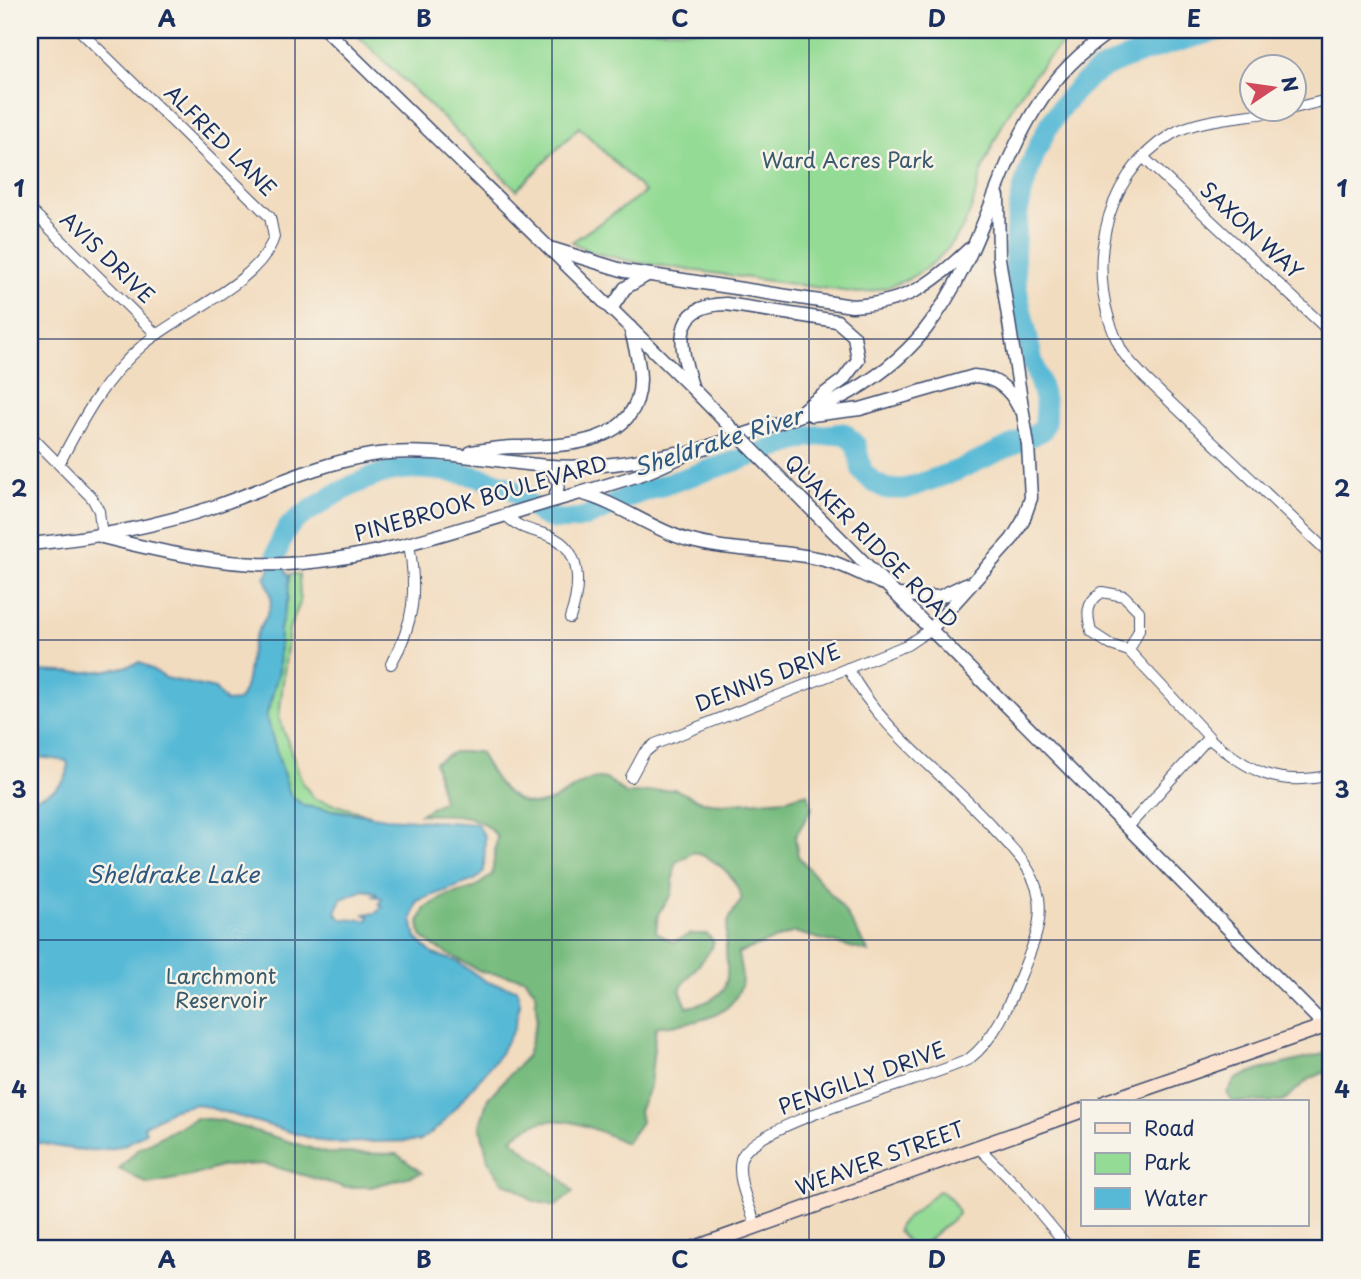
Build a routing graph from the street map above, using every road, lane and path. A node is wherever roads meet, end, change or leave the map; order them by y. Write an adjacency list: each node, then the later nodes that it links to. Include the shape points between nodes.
1 (79, 30): 17 (street, ALFRED LANE, via 270,217 274,227 272,247 240,281)
2 (326, 30): 12 (street, QUAKER RIDGE ROAD)
3 (1113, 30): 9 (street, PINEBROOK BOULEVARD, via 1086,48 1040,97 1013,145)
4 (1328, 100): 5 (street); 6 (street)
5 (1308, 105)
6 (1331, 113)
7 (1238, 118): 8 (street, via 1173,133)
8 (1144, 158): 16 (street, SAXON WAY); 32 (street, via 1114,199 1101,249 1101,278 1122,351 1144,378)
9 (998, 189): 11 (street, PINEBROOK BOULEVARD); 20 (street, via 999,258)
10 (30, 209): 17 (street, AVIS DRIVE)
11 (975, 244): 13 (street, via 926,287 868,305 837,305); 19 (street, PINEBROOK BOULEVARD, via 947,299 901,356 852,391)
12 (550, 248): 13 (street); 14 (street, QUAKER RIDGE ROAD)
13 (647, 275): 14 (street, via 625,288)
14 (611, 309): 15 (street, QUAKER RIDGE ROAD)
15 (630, 327): 18 (street, QUAKER RIDGE ROAD); 23 (street, via 639,390 618,426 559,447)
16 (1331, 333)
17 (157, 335): 24 (street, ALFRED LANE, via 101,390)
18 (692, 388): 19 (street, via 681,338 693,316 709,306 726,304 837,321 857,343 855,368); 34 (street, QUAKER RIDGE ROAD, bridge)
19 (793, 417): 20 (street, via 860,409 974,376 1003,386); 22 (street, PINEBROOK BOULEVARD)
20 (1024, 418): 33 (street, via 1032,487 1023,521 1012,539)
21 (30, 435): 24 (street)
22 (701, 449): 25 (street, PINEBROOK BOULEVARD, via 607,465); 26 (street, PINEBROOK BOULEVARD, via 645,473)
23 (451, 454): 25 (street, PINEBROOK BOULEVARD); 29 (street, PINEBROOK BOULEVARD, via 357,458 295,475 198,512)
24 (59, 464): 29 (street, via 97,504)
25 (551, 466): 27 (street, via 558,485)
26 (579, 492): 27 (street, PINEBROOK BOULEVARD); 34 (street, via 702,544 820,559)
27 (555, 499): 28 (street, PINEBROOK BOULEVARD)
28 (506, 515): 31 (street, PINEBROOK BOULEVARD); 35 (street, via 519,526 557,540 570,554 579,588)
29 (102, 537): 30 (street, PINEBROOK BOULEVARD); 31 (street, PINEBROOK BOULEVARD, via 153,550 239,561 303,562)
30 (30, 544)
31 (409, 544): 38 (street, via 414,606 404,642)
32 (1331, 555)
33 (969, 583): 34 (street, via 939,597); 36 (street)
34 (892, 591): 36 (street, QUAKER RIDGE ROAD)
35 (570, 618)
36 (931, 629): 39 (street, DENNIS DRIVE, via 907,645); 43 (street, QUAKER RIDGE ROAD)
37 (1129, 651): 37 (street, via 1139,630 1139,611 1124,596 1099,593 1087,614 1091,632); 40 (street)
38 (391, 664)
39 (848, 668): 42 (street, DENNIS DRIVE, via 655,744 644,753); 48 (street, PENGILLY DRIVE, via 870,705 1028,867 1039,897 1038,933 1010,1002 990,1038 969,1059 778,1129 746,1150 739,1173)
40 (1208, 738): 41 (street, via 1262,774 1296,781); 43 (street)
41 (1331, 775)
42 (631, 777)
43 (1128, 827): 44 (street, QUAKER RIDGE ROAD)
44 (1328, 1025): 45 (main road)
45 (1112, 1100)
46 (1081, 1111): 47 (main road, WEAVER STREET)
47 (977, 1146): 48 (main road, WEAVER STREET); 50 (street)
48 (756, 1226): 49 (main road, WEAVER STREET)
49 (692, 1249)
50 (1070, 1249)

